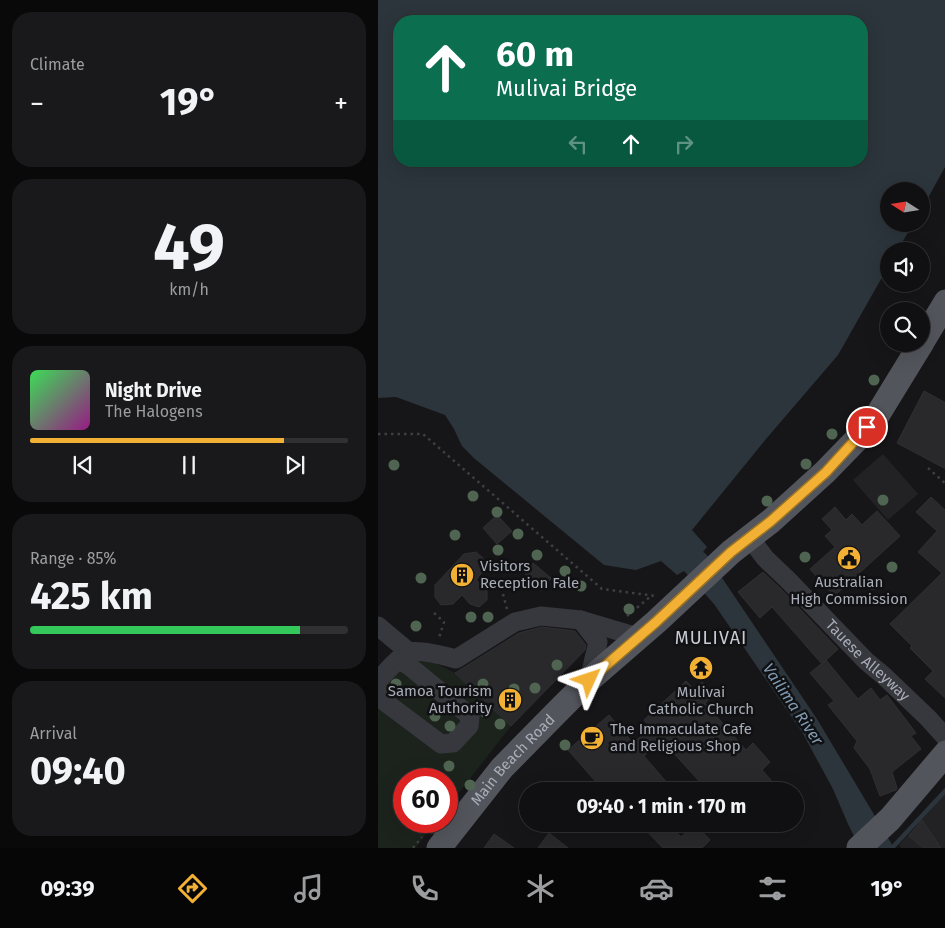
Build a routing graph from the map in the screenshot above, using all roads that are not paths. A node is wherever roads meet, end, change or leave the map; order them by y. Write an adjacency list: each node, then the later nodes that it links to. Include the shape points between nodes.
1 (946, 302): 2 (main road)
2 (930, 328)
3 (915, 352): 4 (main road, via 875,418 860,436 826,472)
4 (741, 545): 7 (main road, Main Beach Road); 12 (street, Tauese Alleyway, via 765,558)
5 (581, 620): 7 (street); 8 (street, via 541,616 516,622 456,658 416,652); 9 (street, via 598,642)
6 (378, 626): 8 (street)
7 (638, 637): 9 (main road, Main Beach Road)
8 (404, 656): 10 (street, via 392,664); 11 (street, via 408,665 470,716 469,726 453,743 441,744 385,702)
9 (589, 680): 14 (main road, Main Beach Road, via 502,768)
10 (378, 681)
11 (378, 690)
12 (946, 738)
13 (946, 753): 15 (main road, via 890,819)
14 (439, 848)
15 (859, 848)

